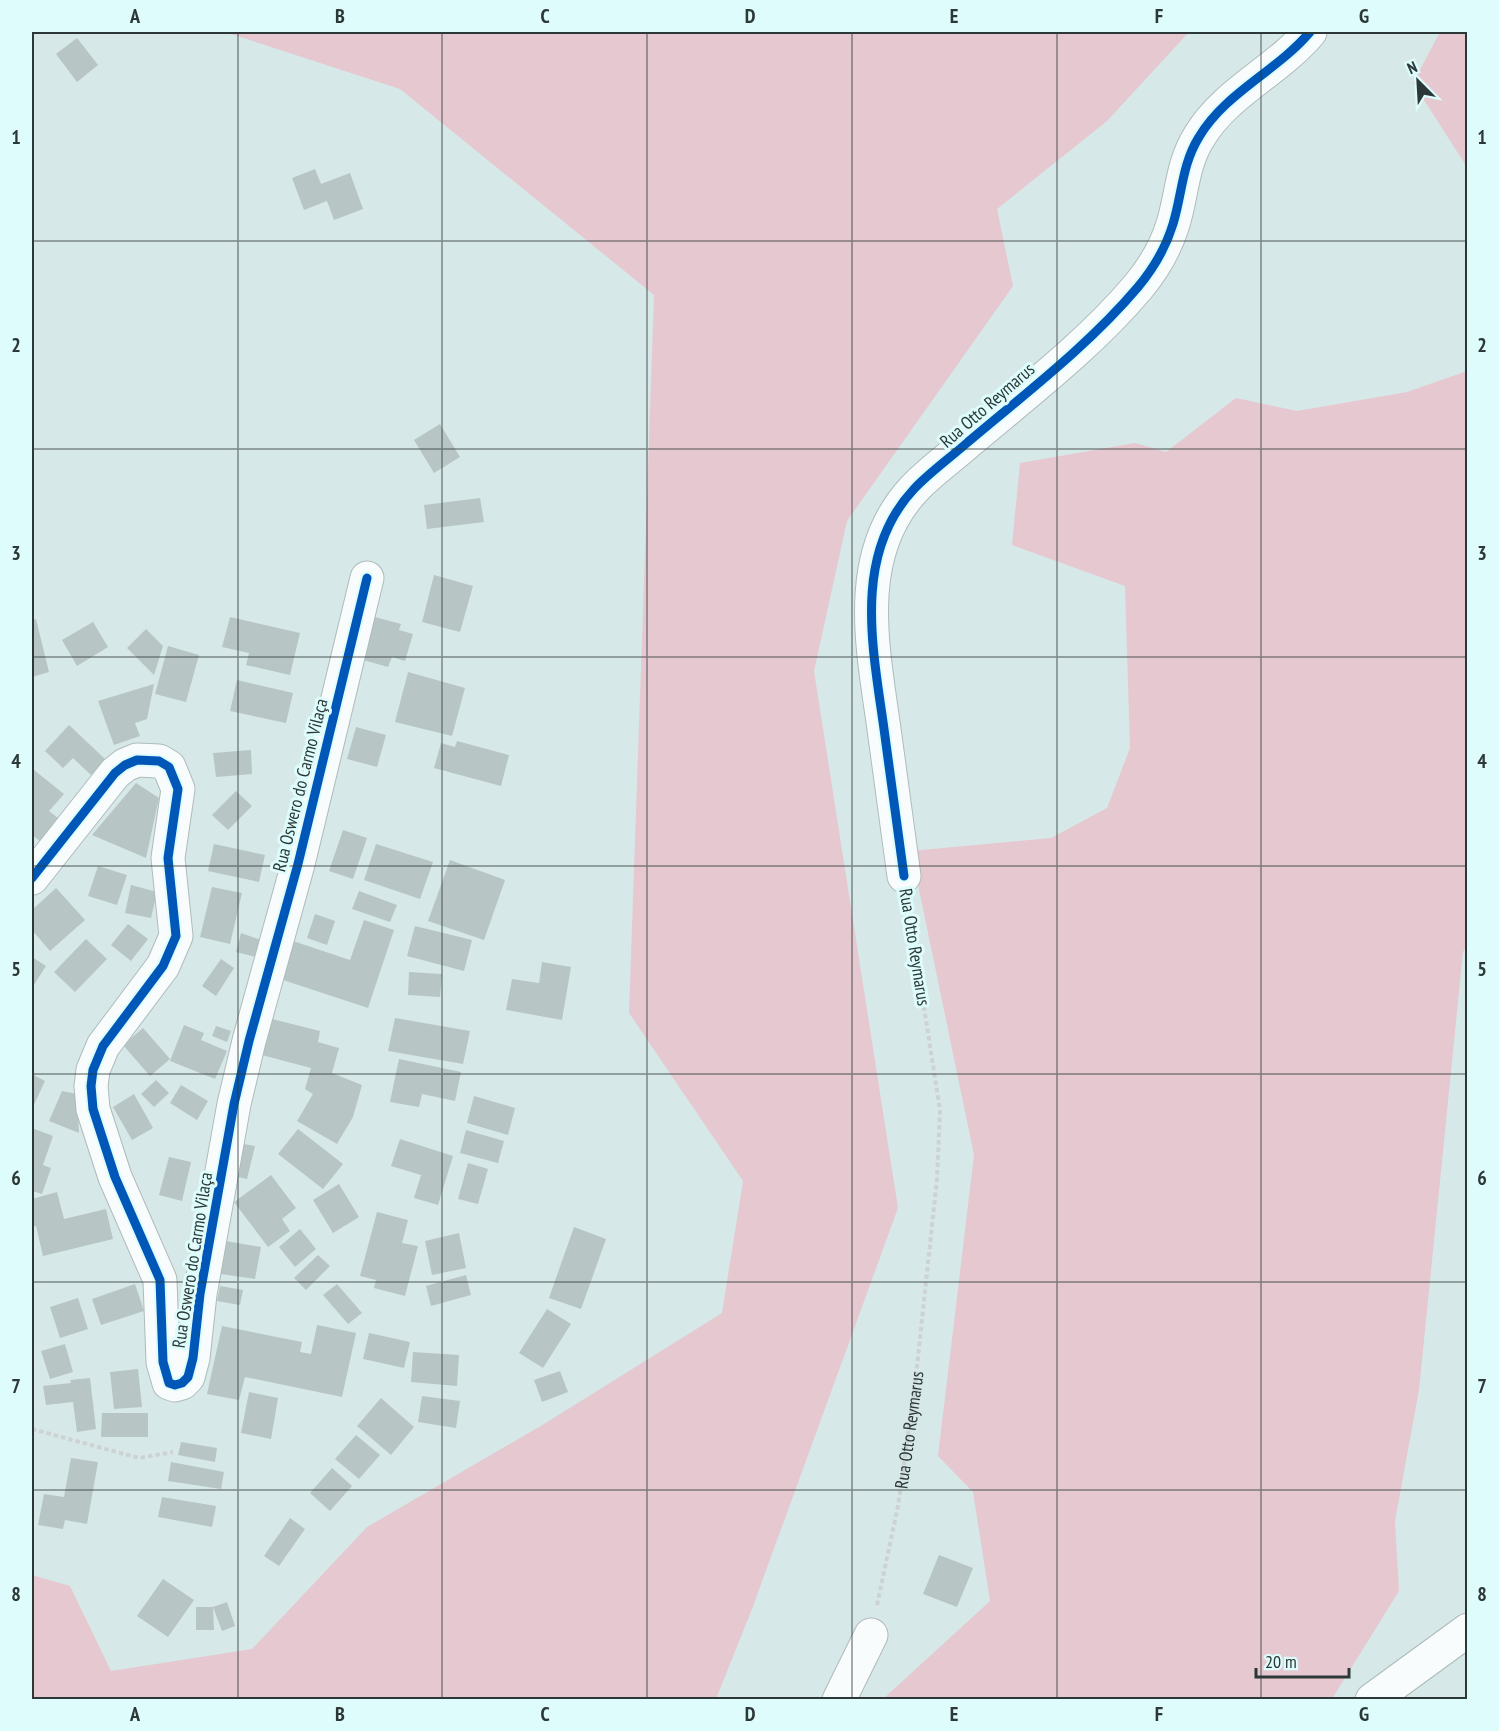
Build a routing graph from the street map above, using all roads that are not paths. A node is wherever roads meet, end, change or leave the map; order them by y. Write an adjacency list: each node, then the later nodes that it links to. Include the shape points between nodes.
1 (1310, 32): 3 (street, Rua Otto Reymarus, via 1206,124 1185,169 1172,225 1158,258 1139,285 1072,354 913,489 891,522 880,548 870,610)
2 (367, 578): 4 (street, Rua Oswero do Carmo Vilaça, via 298,864 234,1104 200,1294 193,1358 188,1377 175,1385 169,1383 163,1362 160,1280 115,1177 93,1108 91,1086 103,1046 163,966 177,936 168,858 177,789 169,767 159,760 137,760 115,773)
3 (904, 876)
4 (32, 878)
5 (1467, 1630): 8 (street)
6 (871, 1635): 7 (street)
7 (839, 1700)
8 (1372, 1700)

